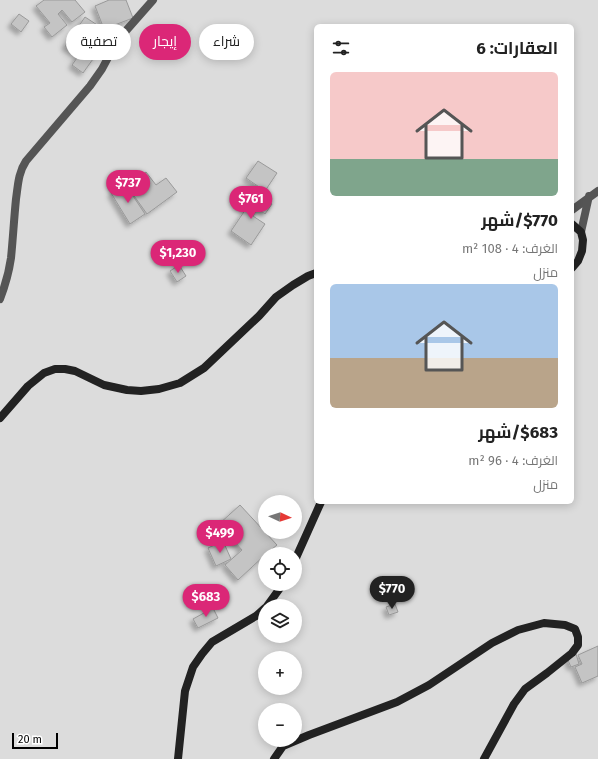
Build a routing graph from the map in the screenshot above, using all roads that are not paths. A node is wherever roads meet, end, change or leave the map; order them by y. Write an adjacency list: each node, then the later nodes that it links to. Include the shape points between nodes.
1 (153, 0): 9 (street, via 124,33 90,86 21,168 11,259)
2 (598, 191): 3 (street)
3 (589, 196): 4 (street); 6 (street)
4 (574, 208)
5 (574, 226): 6 (main road)
6 (581, 232): 7 (main road, via 582,251)
7 (574, 266)
8 (314, 274): 10 (main road, via 276,297 204,368 180,383 159,389 127,390 104,385 75,371 55,370 44,373 28,386)
9 (0, 299)
10 (0, 418)
11 (320, 504): 12 (main road)
12 (301, 547)
13 (258, 614): 14 (main road, via 212,642 193,667 185,691)
14 (178, 759)
15 (274, 759): 16 (main road, via 283,746 398,702 429,685 492,643 518,630 544,623 565,625 575,629 578,645 572,653 525,689)
16 (484, 759)

